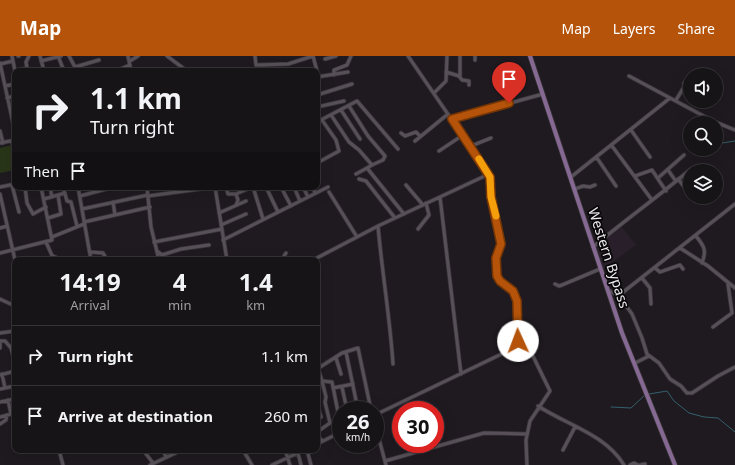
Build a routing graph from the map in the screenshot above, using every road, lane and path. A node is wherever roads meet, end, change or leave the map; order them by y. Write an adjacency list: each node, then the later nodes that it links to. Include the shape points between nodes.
1 (12, 56): 19 (street)
2 (29, 56): 28 (street)
3 (40, 56): 22 (street)
4 (59, 56): 22 (street); 29 (street)
5 (69, 56): 25 (street, via 74,66)
6 (128, 56): 24 (street)
7 (138, 56): 24 (street)
8 (167, 56): 33 (street)
9 (254, 56): 10 (street, via 256,65 288,64)
10 (313, 56): 34 (street)
11 (336, 56): 18 (street)
12 (351, 56): 37 (street, via 347,65 334,70)
13 (408, 56): 46 (street)
14 (446, 56): 36 (street)
15 (460, 56): 39 (street)
16 (474, 56): 21 (street)
17 (530, 56): 48 (main road, Western Bypass)
18 (325, 59)
19 (13, 60): 23 (street); 27 (street)
20 (99, 60): 25 (street)
21 (475, 60)
22 (42, 61): 26 (street)
23 (0, 63): 44 (street)
24 (130, 63): 31 (street); 32 (street)
25 (82, 65): 30 (street)
26 (43, 67)
27 (14, 68)
28 (27, 68)
29 (63, 68)
30 (83, 68)
31 (121, 68)
32 (131, 68)
33 (183, 68)
34 (316, 68)
35 (348, 72): 37 (street)
36 (446, 72): 39 (street); 46 (street, via 446,82)
37 (334, 74): 38 (street)
38 (320, 76)
39 (460, 76): 43 (street, via 462,80 469,81)
40 (629, 76): 51 (street)
41 (352, 84): 47 (street)
42 (12, 85): 44 (street)
43 (469, 85)
44 (5, 86): 50 (street)
45 (683, 89): 52 (street)
46 (434, 93): 59 (street)
47 (320, 94)
48 (543, 94): 61 (street); 90 (main road, Western Bypass)
49 (12, 97): 50 (street)
50 (7, 98): 56 (street)
51 (670, 98): 52 (street); 63 (street)
52 (676, 100): 64 (street)
53 (344, 101): 55 (street)
54 (349, 106): 57 (street); 77 (street, via 357,101); 83 (street, via 368,136 385,156)
55 (320, 107)
56 (10, 109): 58 (street)
57 (341, 110): 60 (street); 71 (street)
58 (12, 114)
59 (448, 114): 61 (street); 69 (street)
60 (331, 115): 62 (street); 83 (street, via 349,142)
61 (452, 119): 68 (street)
62 (322, 120): 82 (street, via 336,140 339,151)
63 (632, 130): 76 (street); 80 (street)
64 (735, 130)
65 (0, 131): 67 (street)
66 (400, 133): 69 (street, via 405,136 417,132)
67 (0, 135): 74 (street)
68 (462, 135): 75 (street); 78 (street)
69 (420, 136): 73 (street)
70 (491, 138): 75 (street)
71 (360, 139)
72 (12, 140): 74 (street)
73 (415, 141)
74 (1, 143)
75 (471, 146): 87 (street)
76 (612, 146): 81 (street); 89 (street)
77 (398, 149)
78 (439, 151)
79 (683, 156): 85 (street)
80 (650, 157)
81 (597, 158): 90 (street); 97 (street)
82 (320, 161)
83 (372, 166): 84 (street)
84 (367, 168): 86 (street); 148 (street)
85 (668, 170): 91 (street); 93 (street)
86 (356, 174)
87 (489, 174): 131 (street); 198 (street, via 501,244 496,258 497,276 515,295)
88 (683, 175): 93 (street)
89 (636, 176): 91 (street, via 651,170); 133 (street)
90 (571, 177): 101 (main road, Western Bypass)
91 (658, 178): 120 (street)
92 (358, 179): 151 (street, via 366,181)
93 (677, 180): 98 (street); 120 (street)
94 (12, 184): 99 (street)
95 (406, 185): 137 (street)
96 (594, 185): 101 (street, via 590,188 583,186)
97 (616, 186)
98 (683, 186)
99 (0, 187)
100 (328, 187): 123 (street)
101 (574, 189): 167 (main road, Western Bypass)
102 (14, 190): 144 (street)
103 (26, 190): 141 (street, via 29,209 33,214)
104 (42, 190): 132 (street)
105 (51, 190): 129 (street)
106 (64, 190): 122 (street)
107 (79, 190): 127 (street)
108 (103, 190): 127 (street)
109 (147, 190): 128 (street)
110 (198, 190): 128 (street)
111 (215, 190): 146 (street)
112 (227, 190): 125 (street, via 228,194)
113 (246, 190): 125 (street)
114 (254, 190): 152 (street)
115 (267, 190): 145 (street)
116 (282, 190): 140 (street)
117 (295, 190): 135 (street)
118 (304, 190): 130 (street)
119 (314, 190): 123 (street)
120 (666, 191): 133 (street)
121 (329, 192): 162 (street)
122 (65, 193): 126 (street); 155 (street)
123 (315, 193): 130 (street)
124 (0, 194): 154 (street)
125 (236, 194): 139 (street)
126 (58, 195): 129 (street); 150 (street, via 61,214)
127 (80, 196): 143 (street)
128 (148, 196): 136 (street); 142 (street)
129 (52, 197): 132 (street)
130 (308, 197): 135 (street)
131 (440, 197): 137 (street); 212 (street)
132 (44, 199): 141 (street)
133 (652, 200): 167 (street)
134 (246, 201): 139 (street)
135 (300, 201): 140 (street)
136 (113, 202): 143 (street); 149 (street)
137 (425, 204): 148 (street); 159 (street, via 429,215)
138 (735, 204): 160 (street)
139 (236, 205): 146 (street)
140 (290, 206): 145 (street)
141 (46, 207): 150 (street)
142 (150, 207): 149 (street); 165 (street)
143 (82, 209): 153 (street)
144 (19, 212)
145 (278, 212): 152 (street)
146 (219, 213): 157 (street)
147 (246, 214): 157 (street)
148 (404, 214): 151 (street)
149 (115, 215): 153 (street)
150 (48, 218): 161 (street)
151 (395, 218): 156 (street)
152 (263, 219): 163 (street)
153 (84, 223): 155 (street); 172 (street)
154 (7, 226): 158 (street); 169 (street)
155 (77, 226): 161 (street)
156 (378, 226): 162 (street); 207 (street)
157 (221, 227): 163 (street); 165 (street)
158 (0, 228)
159 (418, 229)
160 (696, 236): 168 (street); 182 (street, via 705,248)
161 (52, 237): 164 (street, via 52,240)
162 (357, 237): 181 (street)
163 (223, 240): 179 (street)
164 (46, 242): 169 (street); 175 (street)
165 (154, 242): 170 (street)
166 (209, 245): 170 (street, via 162,255)
167 (593, 247): 184 (main road, Western Bypass)
168 (680, 248): 182 (street); 183 (street)
169 (12, 250): 171 (street); 174 (street)
170 (156, 250): 178 (street)
171 (1, 252)
172 (90, 252): 176 (street); 177 (street, via 103,253)
173 (286, 253): 180 (street)
174 (14, 257)
175 (54, 257)
176 (91, 257)
177 (105, 257)
178 (158, 257)
179 (226, 257)
180 (284, 257)
181 (319, 257)
182 (702, 263): 188 (street)
183 (655, 268): 185 (street, via 660,272 680,265); 186 (street)
184 (600, 269): 187 (street, via 562,285); 190 (main road, Western Bypass)
185 (683, 269)
186 (642, 278): 191 (street); 193 (street, via 650,288)
187 (555, 284)
188 (728, 284): 189 (street); 195 (street, via 732,313)
189 (735, 288)
190 (608, 290): 191 (street, via 615,294); 206 (main road, Western Bypass)
191 (622, 293): 204 (street)
192 (0, 299): 194 (street)
193 (651, 304)
194 (12, 305)
195 (713, 327)
196 (12, 331): 197 (street)
197 (0, 333)
198 (518, 338): 212 (street, via 516,347); 229 (street, via 530,352 550,389)
199 (0, 341): 202 (street, via 5,341)
200 (0, 344): 201 (street)
201 (0, 348)
202 (12, 348)
203 (346, 352): 205 (street); 216 (street); 227 (street, via 359,348)
204 (649, 356): 206 (street); 208 (street, via 670,379 690,394)
205 (336, 358): 209 (street); 211 (street)
206 (635, 363): 270 (main road, Western Bypass)
207 (393, 364)
208 (735, 367)
209 (320, 368)
210 (12, 373): 213 (street)
211 (341, 374)
212 (460, 374): 231 (street)
213 (1, 375): 219 (street)
214 (320, 375): 215 (street)
215 (322, 381): 220 (street, via 332,381); 239 (street, via 330,424)
216 (353, 384): 218 (street); 226 (street)
217 (12, 387): 219 (street)
218 (342, 387): 220 (street); 225 (street)
219 (5, 388): 221 (street)
220 (333, 388): 224 (street)
221 (0, 389)
222 (12, 399): 223 (street)
223 (8, 400): 228 (street); 230 (street)
224 (336, 401)
225 (345, 401)
226 (356, 401)
227 (369, 401)
228 (0, 402)
229 (538, 406): 238 (street); 240 (street)
230 (12, 410)
231 (384, 411)
232 (12, 413): 234 (street)
233 (320, 414): 236 (street)
234 (6, 415): 235 (street); 237 (street, via 6,420)
235 (0, 417)
236 (321, 417)
237 (0, 424)
238 (575, 427): 244 (street); 267 (street, via 596,437 612,449)
239 (320, 431)
240 (527, 434): 256 (street, via 484,433); 266 (street)
241 (332, 436): 243 (street)
242 (320, 438): 243 (street)
243 (322, 441)
244 (563, 450)
245 (60, 453): 260 (street)
246 (145, 453): 257 (street)
247 (164, 453): 254 (street)
248 (175, 453): 254 (street)
249 (245, 453): 261 (street)
250 (287, 453): 255 (street)
251 (298, 453): 255 (street); 264 (street)
252 (307, 453): 265 (street)
253 (383, 453): 256 (street)
254 (166, 457): 257 (street)
255 (289, 457): 258 (street); 263 (street)
256 (386, 463)
257 (151, 464)
258 (279, 464): 262 (street)
259 (645, 464): 269 (street)
260 (63, 465)
261 (252, 465)
262 (272, 465)
263 (290, 465)
264 (300, 465)
265 (311, 465)
266 (527, 465)
267 (624, 465)
268 (630, 465): 269 (street)
269 (639, 465)
270 (675, 465)

